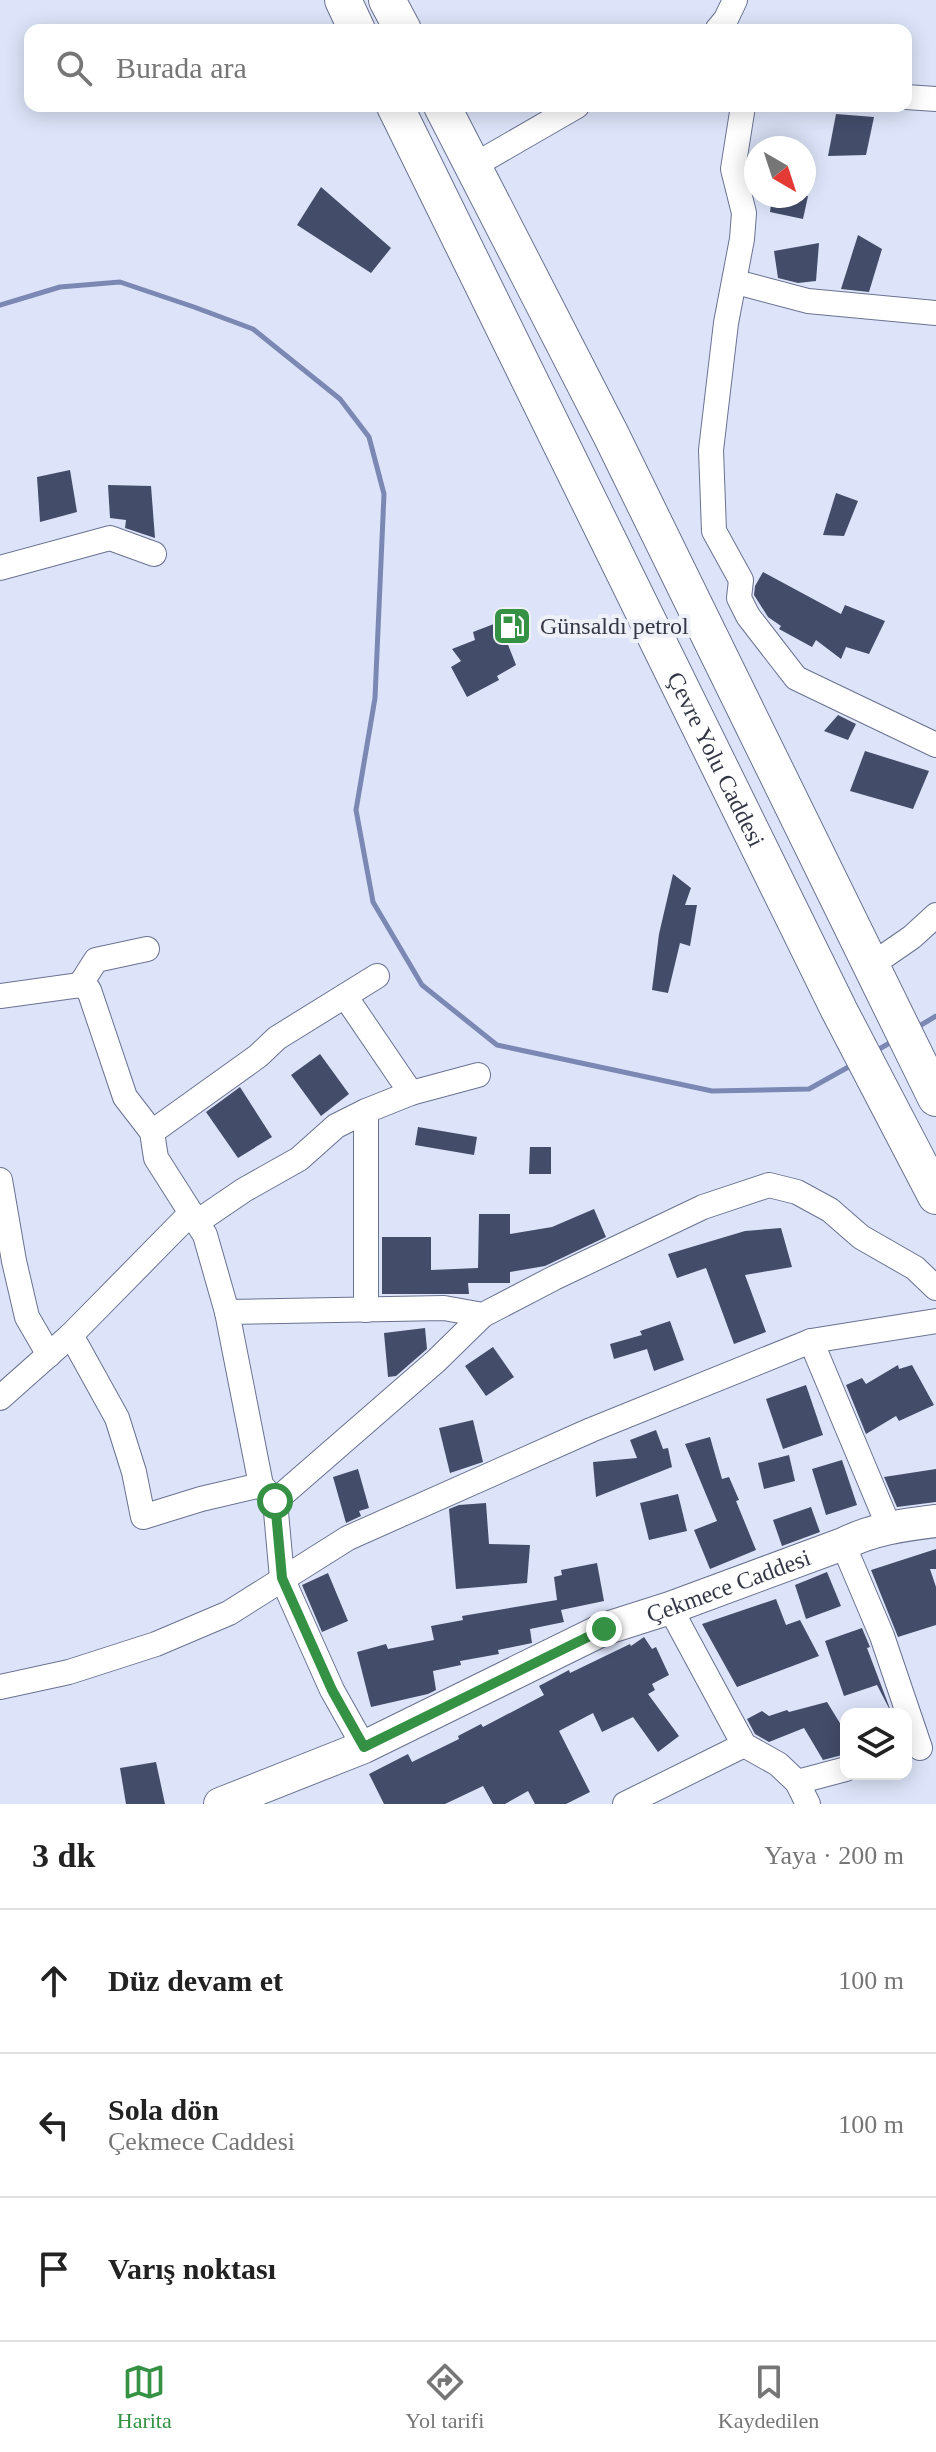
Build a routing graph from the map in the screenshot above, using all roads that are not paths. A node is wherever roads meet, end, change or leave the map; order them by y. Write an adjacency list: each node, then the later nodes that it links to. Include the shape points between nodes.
1 (343, 0): 4 (highway)
2 (387, 0): 5 (highway)
3 (735, 0): 6 (street)
4 (354, 24)
5 (400, 24)
6 (722, 24)
7 (912, 97): 8 (street)
8 (936, 99)
9 (398, 112): 32 (highway, Çevre Yolu Caddesi, via 839,1010)
10 (445, 112): 13 (highway, Çevre Yolu Caddesi)
11 (567, 112): 13 (street)
12 (742, 112): 14 (street, via 733,169 744,213)
13 (473, 166): 22 (highway, Çevre Yolu Caddesi)
14 (736, 282): 15 (street, via 808,301); 18 (street, via 726,323 710,467 714,531 741,580 739,598 796,678)
15 (936, 313)
16 (154, 554): 17 (street, via 110,538)
17 (0, 568)
18 (936, 745)
19 (936, 915): 22 (street)
20 (147, 949): 23 (street, via 96,960)
21 (377, 976): 25 (street)
22 (878, 981): 28 (highway, Çevre Yolu Caddesi)
23 (80, 985): 24 (street); 30 (street, via 89,990 125,1097)
24 (0, 996)
25 (345, 996): 27 (street); 30 (street, via 277,1038)
26 (478, 1075): 27 (street)
27 (411, 1093): 29 (street)
28 (936, 1098)
29 (366, 1111): 33 (street, via 336,1126 299,1159); 35 (street)
30 (152, 1132): 33 (street, via 156,1158)
31 (0, 1180): 41 (street, via 27,1317)
32 (936, 1196)
33 (194, 1217): 36 (street, via 205,1235); 39 (street)
34 (936, 1288): 37 (street, via 830,1210 797,1192 769,1185 703,1207)
35 (366, 1310): 36 (street); 37 (street, via 444,1308)
36 (227, 1312): 43 (street)
37 (483, 1315): 43 (street, via 436,1361)
38 (936, 1321): 40 (street)
39 (71, 1335): 41 (street); 43 (street, via 117,1418 143,1517 201,1499)
40 (811, 1341): 45 (street); 47 (street, via 427,1502 348,1538)
41 (49, 1355): 42 (street)
42 (0, 1398)
43 (268, 1493): 47 (street)
44 (936, 1521): 45 (main road, Çekmece Caddesi)
45 (889, 1527): 46 (main road, Çekmece Caddesi)
46 (843, 1544): 48 (main road, Çekmece Caddesi); 52 (street)
47 (282, 1578): 49 (street, via 229,1613 156,1644); 51 (street)
48 (670, 1608): 50 (street); 51 (main road, Çekmece Caddesi, via 604,1629)
49 (0, 1687)
50 (744, 1745): 54 (street); 56 (street)
51 (364, 1747): 55 (main road, Çekmece Caddesi)
52 (921, 1748)
53 (840, 1771): 54 (street)
54 (797, 1782): 57 (street)
55 (220, 1804)
56 (625, 1804)
57 (808, 1804)

